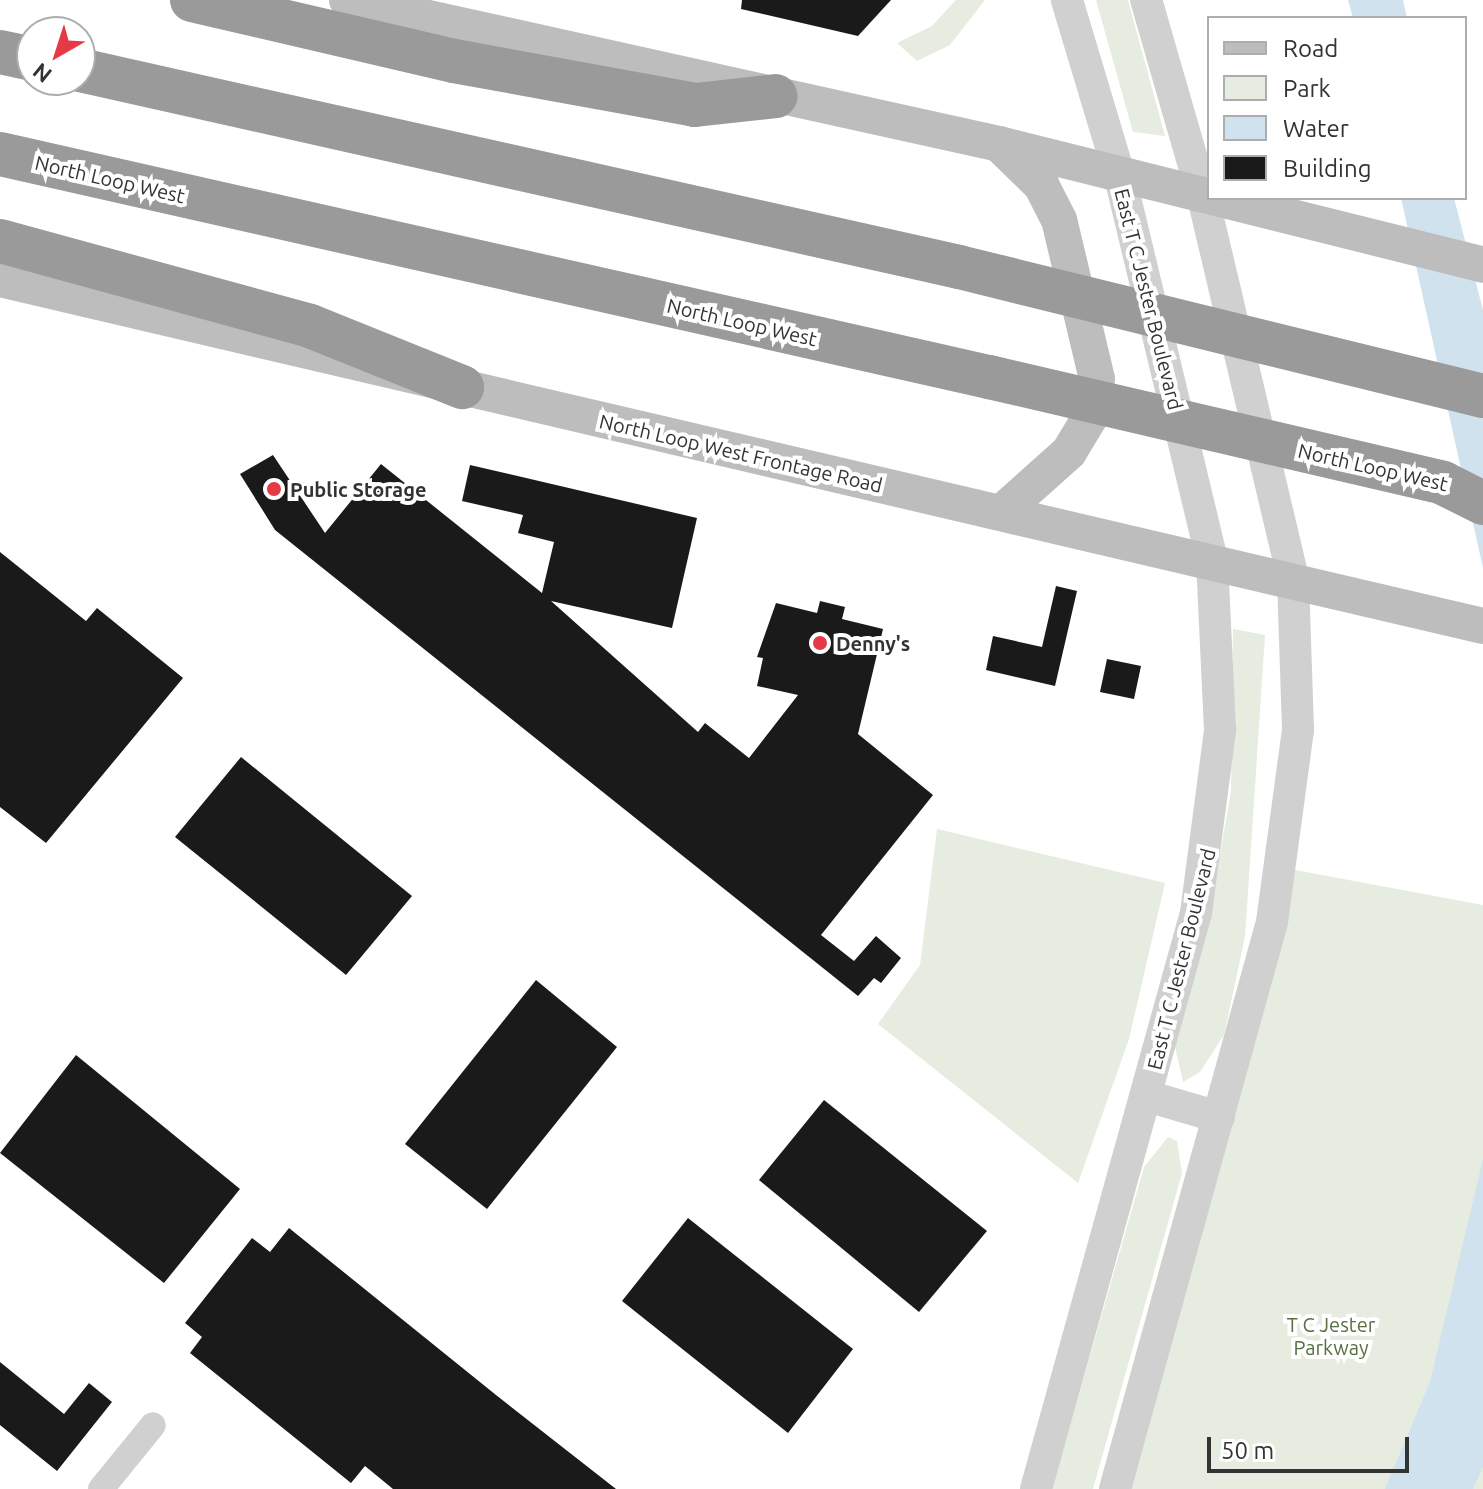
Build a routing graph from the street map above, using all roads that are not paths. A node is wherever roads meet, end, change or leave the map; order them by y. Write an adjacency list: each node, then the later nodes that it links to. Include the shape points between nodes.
1 (192, 0): 6 (highway, via 695,105)
2 (347, 0): 6 (main road)
3 (1067, 0): 9 (street, East T C Jester Boulevard)
4 (1146, 0): 10 (street)
5 (96, 74): 17 (highway, bridge, via 959,267)
6 (776, 96): 7 (main road)
7 (999, 144): 9 (main road); 20 (main road, via 1042,186 1059,220 1097,379 1090,417 1069,452)
8 (0, 154): 18 (highway, North Loop West, bridge)
9 (1120, 177): 10 (main road); 21 (street, East T C Jester Boulevard)
10 (1203, 197): 11 (main road); 22 (street)
11 (1207, 198)
12 (1215, 200): 14 (main road)
13 (0, 241): 16 (highway, via 310,326)
14 (1483, 265)
15 (0, 279): 16 (main road, North Loop West Frontage Road)
16 (462, 387): 20 (main road, North Loop West Frontage Road)
17 (1483, 396)
18 (1463, 487): 19 (highway, North Loop West)
19 (1483, 503)
20 (1002, 512): 21 (main road, North Loop West Frontage Road)
21 (1212, 560): 22 (main road, North Loop West Frontage Road); 24 (street, East T C Jester Boulevard, via 1221,694 1217,790 1196,913)
22 (1293, 578): 23 (main road, North Loop West Frontage Road); 25 (street, via 1298,730 1289,837)
23 (1483, 626)
24 (1147, 1096): 25 (street); 28 (street, East T C Jester Boulevard)
25 (1219, 1117): 29 (street)
26 (153, 1425): 27 (street)
27 (101, 1489)
28 (1036, 1489)
29 (1115, 1489)

